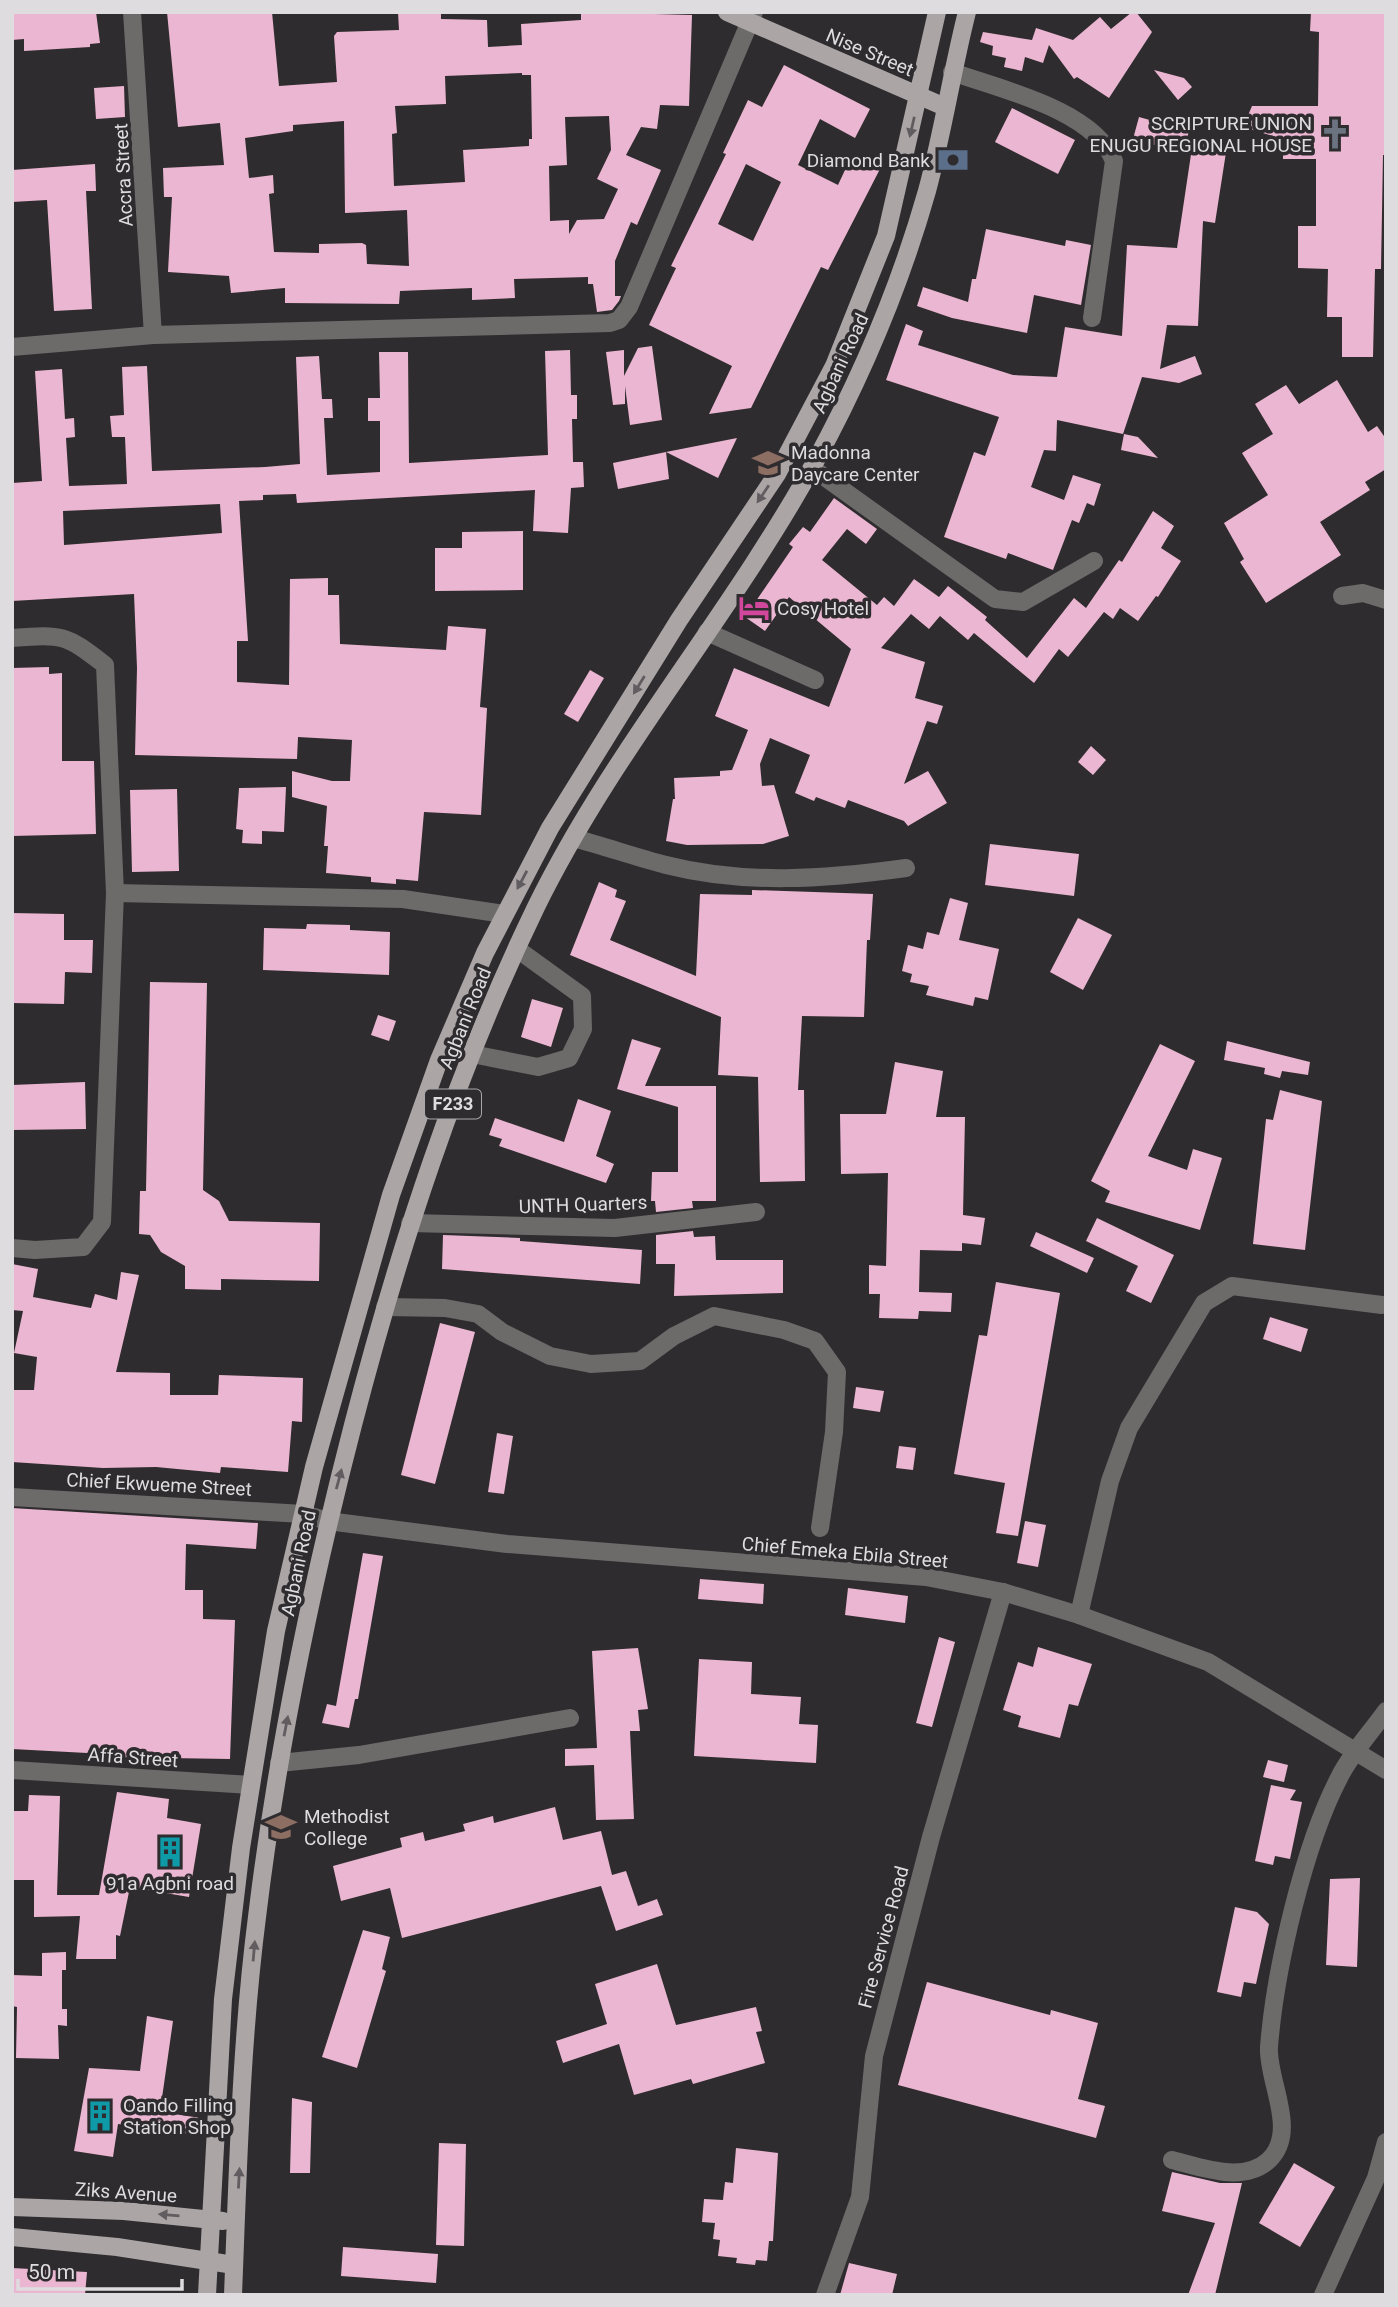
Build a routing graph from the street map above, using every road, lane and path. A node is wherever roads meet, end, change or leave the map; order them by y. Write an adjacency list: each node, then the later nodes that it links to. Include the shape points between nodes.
1 (132, 12): 10 (street, Accra Street)
2 (727, 12): 5 (main road, Nise Street)
3 (937, 12): 7 (main road, Agbani Road / F233)
4 (967, 12): 6 (main road, Agbani Road / F233)
5 (752, 18): 7 (main road, Nise Street); 10 (street, via 629,307 618,320)
6 (952, 72): 8 (main road, Agbani Road / F233); 9 (street, via 1051,107 1100,138 1111,153 1114,161)
7 (920, 96): 8 (main road, Nise Street); 22 (main road, Agbani Road / F233, one-way to 22, via 886,236 813,407 777,474 679,620 550,828)
8 (945, 107): 12 (main road, Agbani Road / F233, via 928,186 897,282 847,400)
9 (1092, 318)
10 (153, 335): 11 (street)
11 (12, 347)
12 (811, 468): 13 (street, via 995,599 1023,601); 16 (main road, Agbani Road / F233)
13 (1094, 561)
14 (1342, 596): 15 (street, via 1363,593)
15 (1386, 600)
16 (706, 632): 18 (street); 19 (main road, Agbani Road / F233)
17 (12, 638): 21 (street, via 73,639 105,665)
18 (815, 680)
19 (573, 838): 20 (street, via 666,865 766,879 840,877); 23 (main road, Agbani Road / F233)
20 (906, 868)
21 (115, 892): 22 (street, via 402,899); 27 (street, via 102,1222 83,1247)
22 (504, 914): 31 (main road, Agbani Road / F233, via 439,1060 391,1195)
23 (517, 949): 24 (main road, Agbani Road / F233); 24 (street, via 582,996 583,1029 569,1058 538,1067)
24 (472, 1054): 26 (main road, Agbani Road / F233)
25 (756, 1212): 26 (street, UNTH Quarters, via 605,1228)
26 (410, 1223): 29 (main road, Agbani Road / F233)
27 (12, 1248)
28 (1382, 1305): 35 (street, via 1232,1286 1204,1303 1129,1427 1110,1481)
29 (385, 1307): 32 (main road, Agbani Road / F233, one-way to 29); 33 (street, via 445,1308 478,1314 550,1356 591,1364 640,1361 674,1336 714,1316 784,1329 815,1340 837,1372 834,1432)
30 (12, 1497): 31 (street, Chief Ekwueme Street)
31 (303, 1514): 32 (street, Chief Emeka Ebila Street); 42 (main road, Agbani Road / F233, via 276,1631)
32 (328, 1521): 34 (street, Chief Emeka Ebila Street, via 507,1544 926,1577); 39 (main road, Agbani Road / F233, one-way to 32)
33 (820, 1528)
34 (1003, 1592): 35 (street, Chief Emeka Ebila Street); 53 (street, Fire Service Road, via 874,2056 860,2197)
35 (1079, 1615): 38 (street, Chief Emeka Ebila Street, via 1208,1662)
36 (1386, 1711): 38 (street)
37 (570, 1718): 39 (street, via 359,1755)
38 (1357, 1753): 41 (street, Chief Emeka Ebila Street); 44 (street, via 1341,1773 1317,1830 1281,1971 1269,2049 1282,2126 1278,2146 1263,2164 1240,2171 1224,2172)
39 (279, 1763): 47 (main road, Agbani Road / F233, one-way to 39, via 253,1959)
40 (12, 1770): 42 (street, Affa Street)
41 (1386, 1770)
42 (251, 1786): 46 (main road, Agbani Road / F233, via 223,1999)
43 (1386, 2142): 54 (street, via 1376,2178)
44 (1172, 2160)
45 (12, 2207): 46 (main road, Ziks Avenue, one-way to 45)
46 (211, 2219): 47 (main road, Ziks Avenue); 49 (main road, Agbani Road / F233)
47 (236, 2222): 50 (main road, Agbani Road / F233)
48 (12, 2237): 49 (main road)
49 (207, 2262): 50 (main road); 51 (main road, Agbani Road / F233)
50 (234, 2265): 52 (main road, Agbani Road / F233)
51 (207, 2295)
52 (233, 2295)
53 (825, 2295)
54 (1323, 2295)

